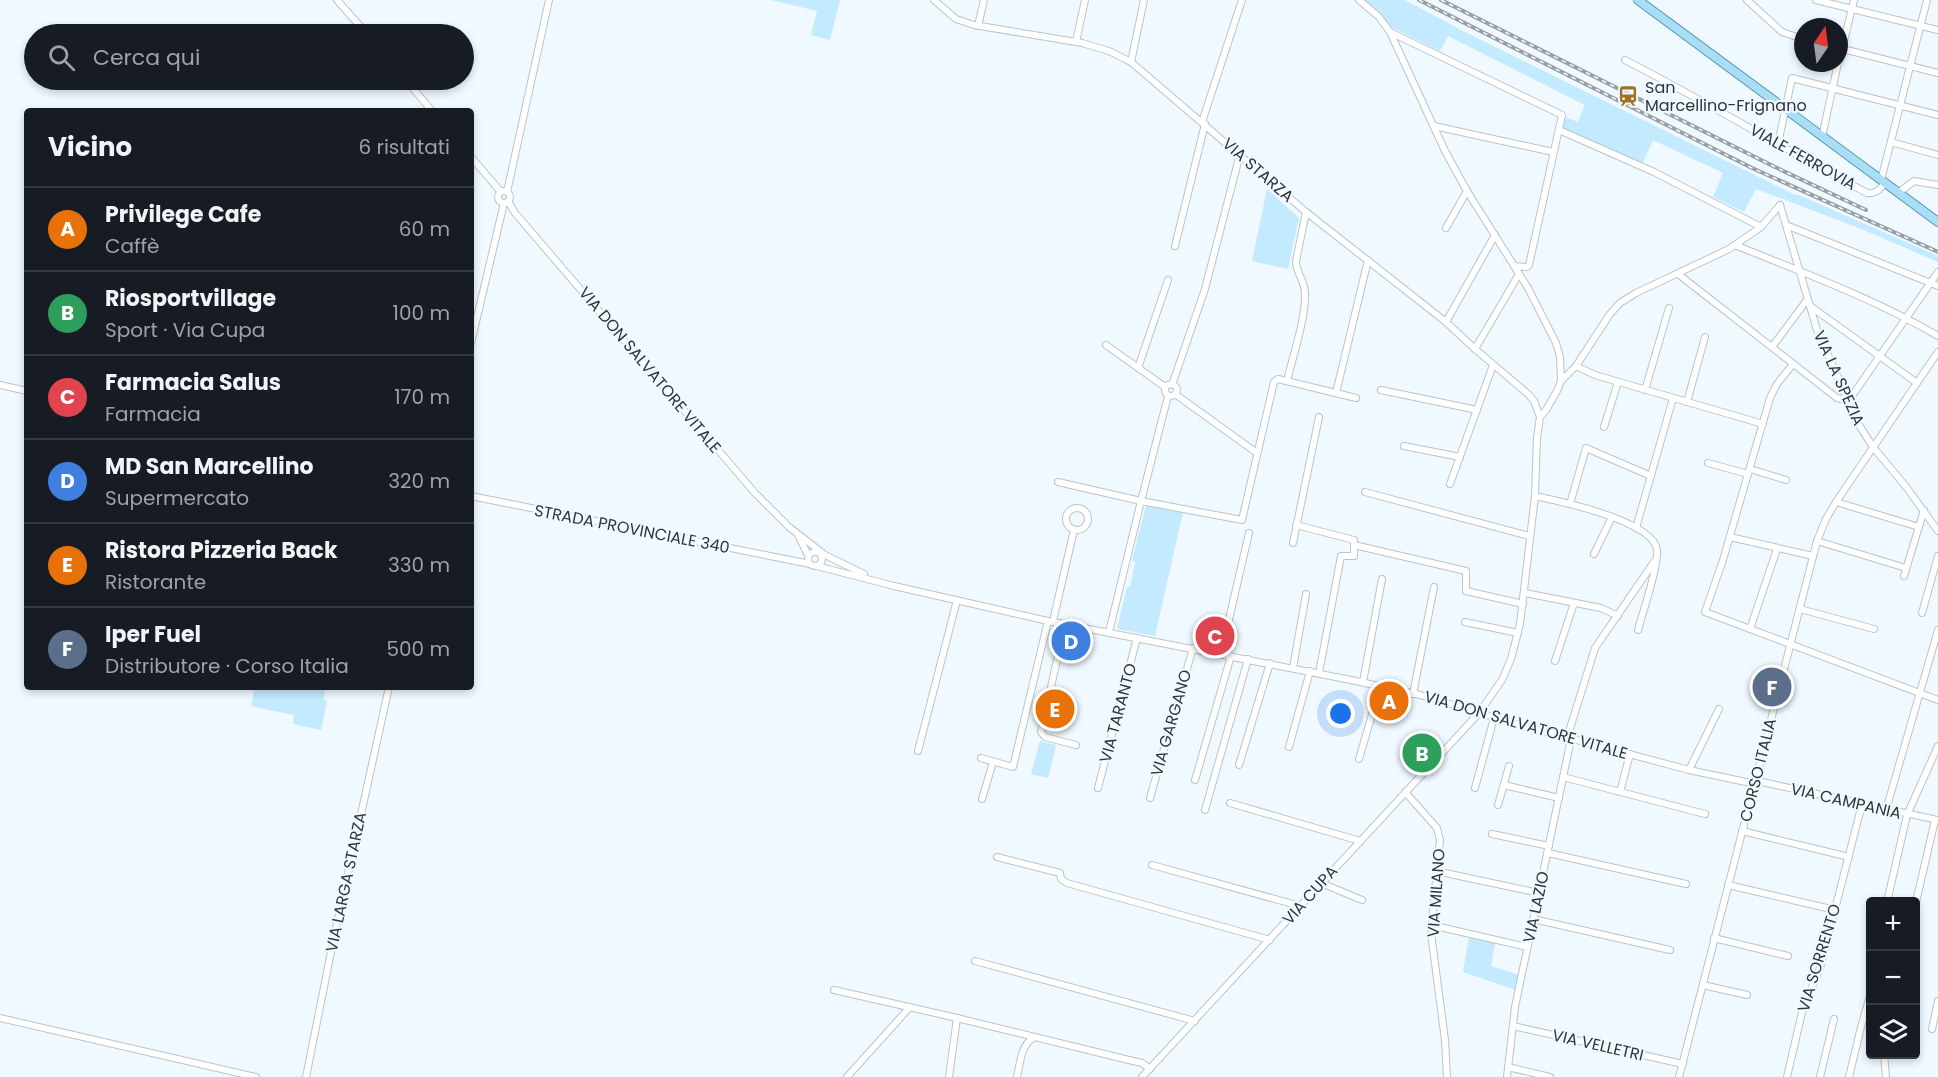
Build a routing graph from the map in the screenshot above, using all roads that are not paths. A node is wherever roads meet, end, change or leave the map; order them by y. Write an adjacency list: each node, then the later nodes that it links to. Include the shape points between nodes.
1 (337, 0): 16 (street)
2 (549, 0): 48 (street)
3 (934, 0): 17 (street, VIA STARZA, via 956,19)
4 (984, 0): 17 (street)
5 (1085, 0): 22 (street)
6 (1144, 0): 25 (street)
7 (1242, 0): 35 (street)
8 (1359, 0): 20 (street)
9 (1638, 0): 33 (main road)
10 (1747, 0): 21 (street, via 1782,32)
11 (1816, 0): 14 (street)
12 (1854, 0): 14 (street)
13 (1927, 0): 18 (street)
14 (1852, 9): 15 (street); 18 (street)
15 (1848, 22)
16 (358, 24)
17 (978, 26): 22 (street, VIA STARZA)
18 (1921, 26): 19 (street); 26 (street)
19 (1938, 30)
20 (1390, 32): 36 (street); 37 (street, via 1559,113 1562,115)
21 (1794, 36)
22 (1076, 42): 25 (street, VIA STARZA)
23 (1848, 50): 26 (street)
24 (1625, 60): 40 (street, VIALE FERROVIA)
25 (1131, 62): 35 (street, VIA STARZA)
26 (1911, 66): 28 (street); 31 (street)
27 (1836, 72): 29 (street)
28 (1938, 73)
29 (1832, 88): 31 (street); 33 (street, via 1792,78); 38 (street)
30 (414, 90): 32 (street)
31 (1901, 106): 34 (street); 39 (street)
32 (429, 108)
33 (1785, 109): 38 (main road); 40 (street)
34 (1938, 115)
35 (1203, 123): 42 (street, VIA STARZA); 57 (street)
36 (1434, 126): 41 (street); 47 (street)
37 (1558, 130): 41 (street); 54 (street, via 1654,172)
38 (1822, 137): 45 (main road)
39 (1892, 142): 43 (street); 45 (street)
40 (1778, 144): 45 (street, VIALE FERROVIA, via 1867,193 1876,192)
41 (1553, 152): 60 (street, via 1529,265)
42 (1240, 154): 51 (street, VIA STARZA); 89 (street, via 1205,290)
43 (1938, 155)
44 (474, 161): 48 (street)
45 (1883, 182): 49 (main road)
46 (1938, 185): 49 (street, via 1914,181)
47 (1467, 191): 55 (street); 56 (street)
48 (504, 192): 50 (street, via 510,196); 50 (street, via 498,196)
49 (1898, 193): 52 (main road)
50 (506, 202): 72 (street); 128 (street, VIA DON SALVATORE VITALE, via 755,493)
51 (1306, 212): 59 (street, VIA STARZA); 84 (street, via 1296,261 1305,286 1305,305)
52 (1938, 222)
53 (1786, 225): 54 (street, VIA LA SPEZIA, via 1780,205); 61 (street, VIA LA SPEZIA); 66 (street)
54 (1761, 227): 58 (street)
55 (1446, 228)
56 (1495, 235): 60 (street); 71 (street)
57 (1175, 246)
58 (1736, 246): 61 (street); 64 (street)
59 (1368, 260): 71 (street, VIA STARZA); 93 (street)
60 (1514, 266): 63 (street)
61 (1799, 271): 68 (street, VIA LA SPEZIA); 70 (street)
62 (1938, 272): 66 (street)
63 (1519, 274): 77 (street); 85 (street, via 1556,343)
64 (1678, 274): 76 (street); 82 (street, via 1620,303)
65 (1168, 280): 83 (street)
66 (1930, 283): 67 (street); 70 (street)
67 (1938, 286)
68 (1808, 303): 76 (street); 79 (street); 97 (street, VIA LA SPEZIA)
69 (1669, 308): 91 (street)
70 (1906, 318): 73 (street); 79 (street)
71 (1446, 322): 77 (street, VIA STARZA)
72 (474, 331)
73 (1938, 336)
74 (1705, 337): 98 (street)
75 (1106, 345): 83 (street)
76 (1772, 347): 80 (street)
77 (1474, 349): 81 (street, VIA STARZA)
78 (1938, 352): 87 (street, CORSO ITALIA)
79 (1879, 357): 87 (street); 97 (street)
80 (1793, 364): 97 (street, via 1837,398); 102 (street, via 1777,384)
81 (1493, 365): 99 (street); 101 (street, VIA STARZA, via 1528,394)
82 (1576, 366): 85 (street); 86 (street)
83 (1138, 368): 89 (street)
84 (1287, 381): 93 (street); 106 (street, via 1274,381)
85 (1561, 381): 101 (street)
86 (1618, 382): 91 (street); 103 (street)
87 (1917, 383): 105 (street, CORSO ITALIA)
88 (0, 385): 92 (street)
89 (1169, 386): 94 (street, via 1165,392); 94 (street, via 1176,388)
90 (1381, 390): 99 (street)
91 (1645, 390): 96 (street)
92 (24, 391)
93 (1336, 393): 95 (street)
94 (1172, 395): 106 (street); 117 (street)
95 (1356, 398)
96 (1673, 398): 98 (street); 110 (street)
97 (1846, 400): 105 (street, VIA LA SPEZIA)
98 (1687, 402): 102 (street)
99 (1477, 410): 107 (street)
100 (1319, 417): 122 (street)
101 (1540, 417): 115 (street, VIA CUPA)
102 (1763, 424): 109 (street)
103 (1605, 427)
104 (1404, 446): 107 (street)
105 (1874, 447): 118 (street, CORSO ITALIA); 120 (street, VIA LA SPEZIA)
106 (1257, 453): 117 (street, via 1242,520)
107 (1460, 458): 113 (street)
108 (1708, 463): 109 (street)
109 (1749, 471): 111 (street); 130 (street)
110 (1651, 476): 119 (street, via 1586,448); 124 (street)
111 (1786, 480)
112 (1059, 482): 117 (street)
113 (1450, 484)
114 (1365, 492): 129 (street)
115 (1535, 496): 119 (street); 129 (street, VIA CUPA)
116 (474, 497): 140 (street, STRADA PROVINCIALE 340, via 793,561)
117 (1141, 501): 161 (street)
118 (1836, 502): 123 (street); 131 (street, CORSO ITALIA)
119 (1570, 504): 121 (street)
120 (1924, 510): 123 (street); 126 (street, VIA LA SPEZIA)
121 (1612, 517): 124 (street); 136 (street)
122 (1296, 525): 132 (street); 133 (street, via 1354,540)
123 (1919, 527): 141 (street)
124 (1636, 528): 139 (street, via 1655,542)
125 (1074, 530): 154 (street)
126 (1938, 531)
127 (1249, 533): 166 (street)
128 (798, 534): 135 (street, VIA DON SALVATORE VITALE); 140 (street, VIA DON SALVATORE VITALE)
129 (1529, 536): 146 (street, VIA CUPA)
130 (1730, 537): 134 (street); 157 (street, via 1706,612)
131 (1817, 541): 137 (street, CORSO ITALIA); 141 (street)
132 (1293, 543)
133 (1354, 545): 149 (street, via 1466,571 1466,591); 173 (street, via 1354,556 1341,556)
134 (1778, 549): 137 (street); 157 (street)
135 (819, 552): 140 (street, STRADA PROVINCIALE 340, via 812,552); 140 (street, via 821,561); 144 (street, VIA DON SALVATORE VITALE)
136 (1594, 554)
137 (1814, 556): 151 (street, CORSO ITALIA)
138 (1938, 556): 152 (street)
139 (1656, 559): 153 (street, VIA LAZIO); 159 (street)
140 (811, 561): 144 (street, VIA DON SALVATORE VITALE)
141 (1906, 568): 142 (street)
142 (1904, 576)
143 (1382, 579): 174 (street)
144 (876, 580): 148 (street, VIA DON SALVATORE VITALE)
145 (1434, 587): 178 (street)
146 (1525, 593): 149 (street, VIA CUPA); 150 (street)
147 (1306, 594): 171 (street)
148 (957, 600): 154 (street, VIA DON SALVATORE VITALE); 187 (street)
149 (1523, 603): 162 (street, VIA CUPA)
150 (1574, 603): 153 (street); 169 (street)
151 (1800, 609): 158 (street); 164 (street, CORSO ITALIA)
152 (1922, 614)
153 (1618, 615): 183 (street, VIA LAZIO, via 1595,648)
154 (1050, 621): 156 (street, VIA DON SALVATORE VITALE); 191 (street, via 1012,767)
155 (1465, 622): 162 (street)
156 (1065, 624): 161 (street, VIA DON SALVATORE VITALE); 184 (street, via 1041,732 1045,737)
157 (1750, 629): 164 (street)
158 (1874, 629)
159 (1638, 630)
160 (1938, 630): 177 (street)
161 (1109, 632): 163 (street, VIA DON SALVATORE VITALE)
162 (1518, 633): 181 (street, VIA CUPA, via 1502,680)
163 (1137, 638): 165 (street, VIA DON SALVATORE VITALE); 199 (street, VIA TARANTO)
164 (1791, 644): 177 (street); 197 (street, CORSO ITALIA)
165 (1193, 648): 166 (street, VIA DON SALVATORE VITALE); 203 (street, VIA GARGANO)
166 (1221, 654): 167 (street, VIA DON SALVATORE VITALE)
167 (1231, 656): 168 (street, VIA DON SALVATORE VITALE); 196 (street)
168 (1248, 659): 170 (street, VIA DON SALVATORE VITALE); 209 (street)
169 (1555, 661)
170 (1270, 663): 171 (street, VIA DON SALVATORE VITALE); 192 (street)
171 (1293, 668): 172 (street, VIA DON SALVATORE VITALE)
172 (1310, 671): 173 (street, VIA DON SALVATORE VITALE); 186 (street)
173 (1319, 673): 174 (street, VIA DON SALVATORE VITALE)
174 (1363, 682): 175 (street, VIA DON SALVATORE VITALE)
175 (1380, 687): 178 (street, VIA DON SALVATORE VITALE); 190 (street)
176 (388, 690): 259 (street, VIA LARGA STARZA)
177 (1919, 693): 179 (street); 210 (street)
178 (1413, 694): 181 (street, VIA DON SALVATORE VITALE)
179 (1938, 700)
180 (1719, 709): 194 (street)
181 (1479, 713): 182 (street, VIA DON SALVATORE VITALE); 201 (street, VIA CUPA)
182 (1494, 718): 183 (street, VIA DON SALVATORE VITALE); 200 (street)
183 (1569, 738): 188 (street, VIA DON SALVATORE VITALE); 195 (street, VIA LAZIO)
184 (1076, 745)
185 (1938, 746): 212 (street)
186 (1289, 747)
187 (918, 751)
188 (1630, 754): 194 (street, VIA DON SALVATORE VITALE); 202 (street)
189 (981, 758): 191 (street)
190 (1359, 759)
191 (993, 762): 205 (street)
192 (1239, 765)
193 (1509, 766): 198 (street)
194 (1689, 770): 197 (street, VIA DON SALVATORE VITALE)
195 (1563, 777): 202 (street); 204 (street, VIA LAZIO)
196 (1195, 780)
197 (1754, 781): 207 (street, VIA CAMPANIA); 214 (street, CORSO ITALIA)
198 (1504, 785): 204 (street); 208 (street)
199 (1098, 788)
200 (1475, 788)
201 (1406, 792): 216 (street, VIA CUPA); 221 (street, VIA MILANO, via 1437,828 1440,848)
202 (1620, 792): 211 (street)
203 (1150, 798)
204 (1559, 798): 217 (street, VIA LAZIO)
205 (982, 799)
206 (1230, 803): 216 (street)
207 (1862, 804): 210 (street, VIA CAMPANIA); 219 (street, VIA SORRENTO)
208 (1498, 805)
209 (1205, 810)
210 (1886, 810): 212 (street, VIA CAMPANIA)
211 (1705, 814)
212 (1907, 815): 213 (street, VIA CAMPANIA); 226 (street)
213 (1936, 820): 227 (street)
214 (1742, 831): 219 (street); 224 (street, CORSO ITALIA)
215 (1492, 834): 217 (street)
216 (1360, 841): 222 (street, VIA CUPA)
217 (1548, 850): 223 (street); 225 (street, VIA LAZIO)
218 (997, 857): 234 (street, via 1059,873 1067,883)
219 (1848, 857): 230 (street, VIA SORRENTO)
220 (1152, 865): 229 (street)
221 (1436, 871): 225 (street); 232 (street, VIA MILANO)
222 (1321, 884): 228 (street); 229 (street, VIA CUPA)
223 (1686, 884)
224 (1728, 885): 230 (street); 233 (street, CORSO ITALIA)
225 (1539, 893): 231 (street, VIA LAZIO)
226 (1888, 897)
227 (1917, 897)
228 (1362, 900)
229 (1300, 906): 234 (street, VIA CUPA)
230 (1835, 910): 268 (street, VIA SORRENTO, via 1820,968 1803,1008)
231 (1533, 919): 235 (street, VIA LAZIO); 236 (street)
232 (1431, 925): 235 (street); 264 (street, VIA MILANO)
233 (1714, 938): 237 (street); 239 (street, CORSO ITALIA)
234 (1270, 940): 248 (street, VIA CUPA)
235 (1527, 947): 249 (street, VIA LAZIO)
236 (1670, 950)
237 (1788, 956)
238 (975, 961): 248 (street)
239 (1703, 985): 241 (street); 255 (street, CORSO ITALIA)
240 (834, 990): 244 (street)
241 (1747, 995)
242 (1938, 1001): 250 (street)
243 (1867, 1005): 270 (street)
244 (910, 1007): 246 (street); 260 (street)
245 (0, 1018): 258 (street)
246 (957, 1018): 251 (street); 261 (street)
247 (1834, 1019): 269 (street)
248 (1195, 1021): 257 (street, VIA CUPA)
249 (1513, 1026): 255 (street, VIA VELLETRI); 256 (street, VIA LAZIO)
250 (1932, 1029)
251 (1017, 1033): 252 (street); 253 (street)
252 (1033, 1037): 253 (street); 257 (street, via 1142,1063)
253 (1024, 1046): 262 (street)
254 (1884, 1059): 271 (street)
255 (1683, 1064): 267 (street, CORSO ITALIA)
256 (1508, 1067): 265 (street, VIA LAZIO); 266 (street)
257 (1150, 1069): 263 (street, VIA CUPA)
258 (256, 1077)
259 (306, 1077)
260 (847, 1077)
261 (949, 1077)
262 (1017, 1077)
263 (1142, 1077)
264 (1447, 1077)
265 (1507, 1077)
266 (1550, 1077)
267 (1679, 1077)
268 (1787, 1077)
269 (1820, 1077)
270 (1849, 1077)
271 (1886, 1077)

